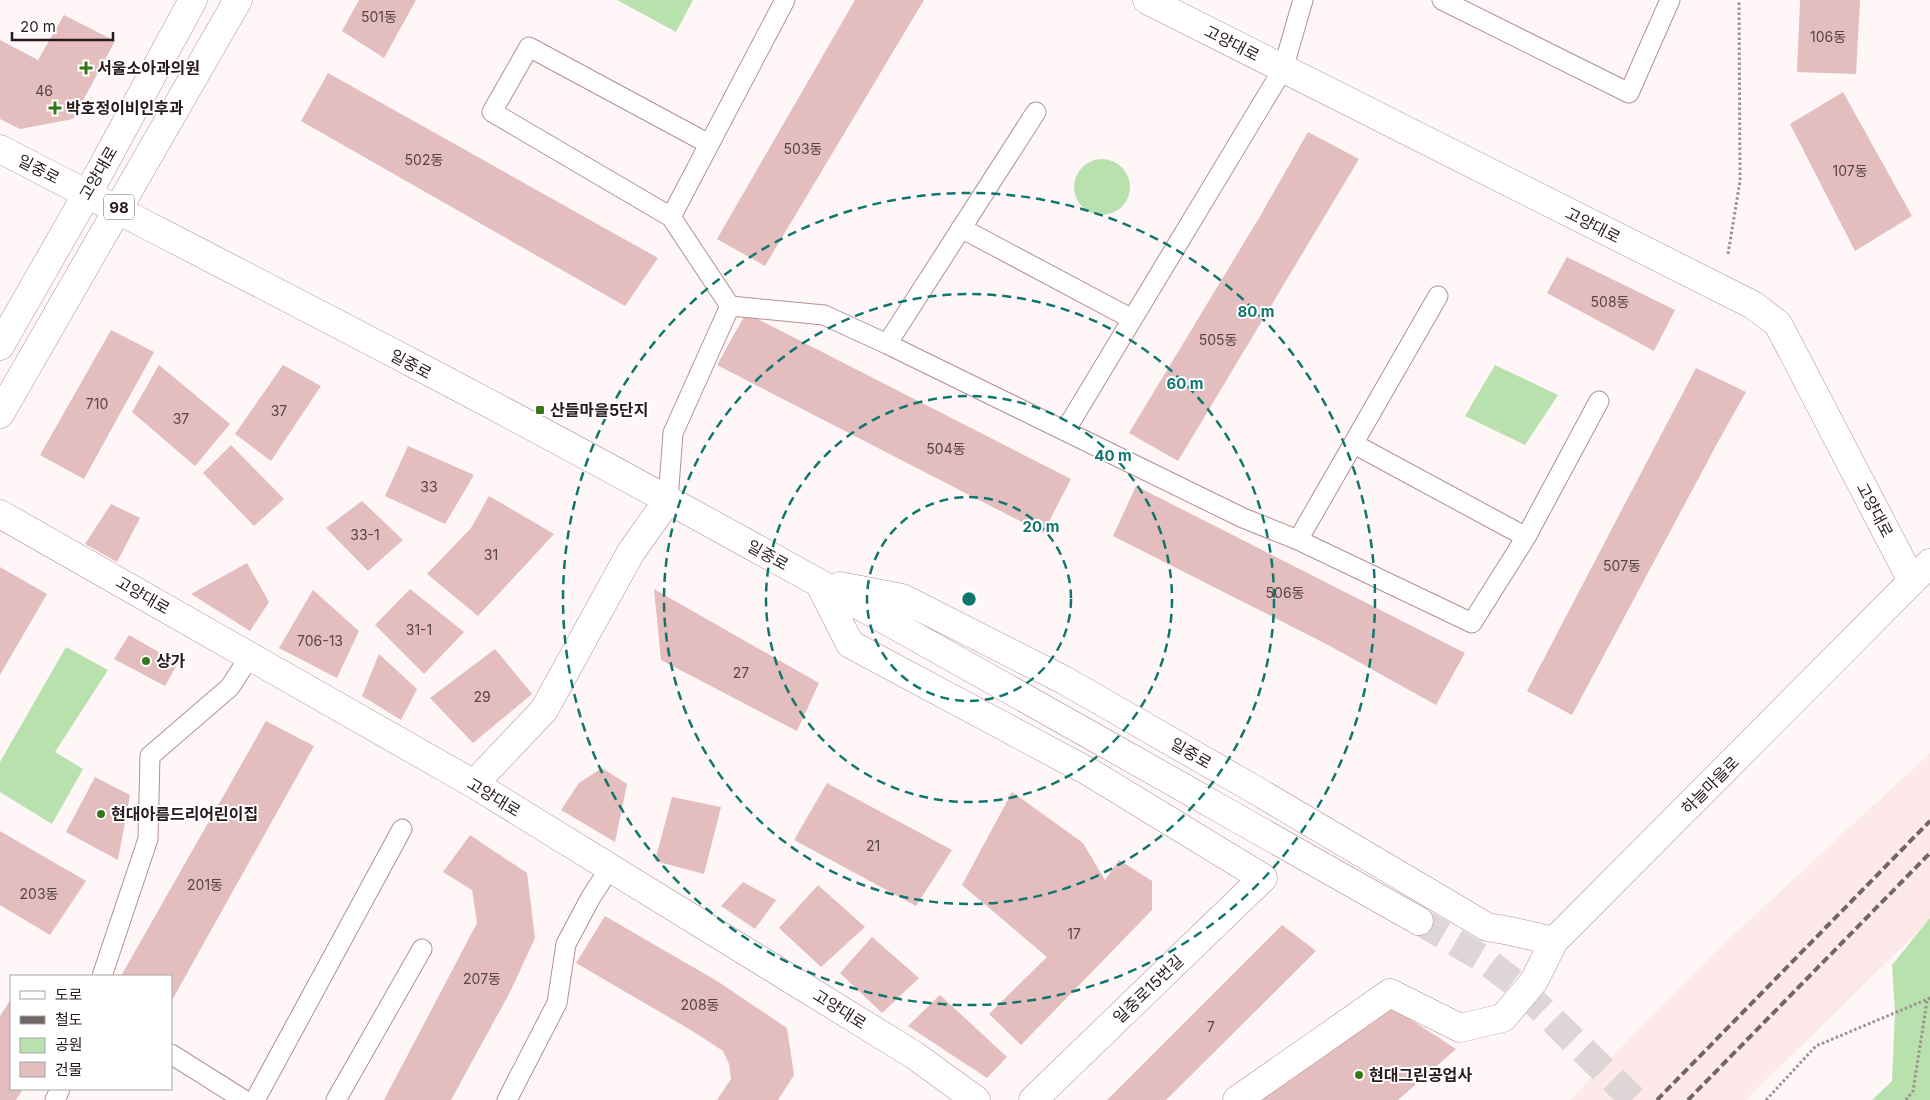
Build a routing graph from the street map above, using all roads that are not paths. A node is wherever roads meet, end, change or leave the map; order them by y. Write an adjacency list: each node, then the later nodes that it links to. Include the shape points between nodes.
1 (193, 0): 12 (street, 고양대로 / 98)
2 (238, 0): 13 (street, 98)
3 (784, 0): 10 (lane)
4 (1147, 0): 8 (street, 고양대로)
5 (1303, 0): 8 (lane)
6 (1442, 0): 7 (lane, via 1630,93)
7 (1670, 0)
8 (1283, 69): 18 (lane); 29 (street, 고양대로, via 1753,305 1778,324)
9 (1036, 112): 15 (lane)
10 (709, 144): 14 (lane); 14 (lane, via 529,48 492,112)
11 (0, 150): 12 (street, 일중로)
12 (86, 193): 13 (street, 일중로); 20 (street, 고양대로 / 98)
13 (118, 210): 22 (street, 98); 25 (street, 일중로)
14 (670, 217): 17 (lane)
15 (961, 228): 18 (lane); 19 (lane)
16 (1438, 296): 24 (lane)
17 (730, 306): 19 (lane, via 824,315); 25 (lane, via 673,433)
18 (1132, 319): 23 (lane)
19 (887, 344): 23 (lane)
20 (0, 346)
21 (1599, 400): 27 (lane)
22 (0, 414)
23 (1065, 431): 28 (lane, via 1243,518)
24 (1354, 444): 27 (lane); 28 (lane)
25 (668, 500): 30 (street, 일중로); 32 (street, via 631,552 544,710)
26 (0, 514): 31 (street, 고양대로)
27 (1526, 538): 28 (lane, via 1472,623)
28 (1298, 540)
29 (1921, 572): 36 (street, 하늘마을로)
30 (819, 582): 35 (street, 일중로); 36 (street, 일중로, via 902,598 1064,680 1487,927); 45 (street, 일중로15번길, via 850,644 1091,773 1263,878)
31 (250, 656): 32 (street, 고양대로); 38 (lane, via 230,687 150,756 148,840)
32 (474, 784): 34 (street, 고양대로)
33 (402, 829): 41 (lane)
34 (610, 868): 43 (lane, via 566,944 557,1003); 44 (street, 고양대로, via 914,1054)
35 (1418, 921)
36 (1554, 941): 46 (street, 하늘마을로, via 1534,981 1503,1018 1460,1028 1390,993)
37 (422, 949): 42 (lane)
38 (102, 975)
39 (172, 1055): 40 (lane)
40 (244, 1100)
41 (255, 1100)
42 (336, 1100)
43 (507, 1100)
44 (976, 1100)
45 (1033, 1100)
46 (1237, 1100)

